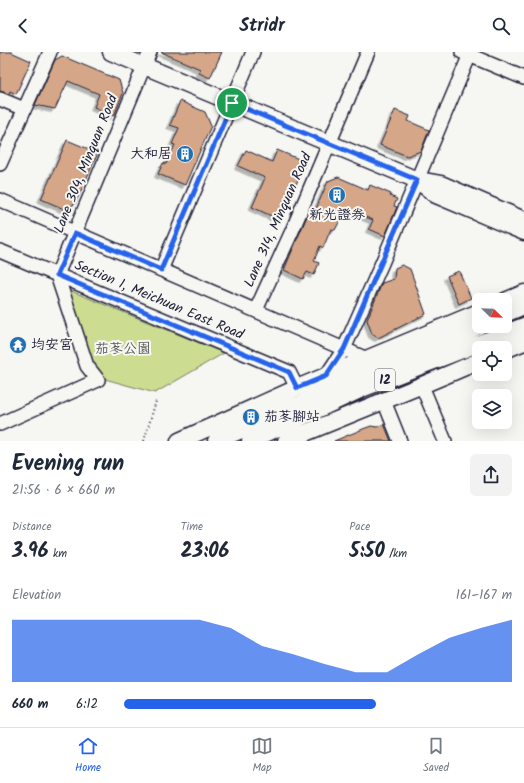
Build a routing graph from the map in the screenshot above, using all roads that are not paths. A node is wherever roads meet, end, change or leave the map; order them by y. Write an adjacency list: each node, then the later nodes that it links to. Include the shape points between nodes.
1 (50, 52): 10 (street)
2 (111, 52): 6 (main road)
3 (253, 52): 9 (street)
4 (368, 52): 11 (street, Lane 314, Minquan Road)
5 (468, 53): 7 (street); 13 (street)
6 (147, 59): 9 (main road); 17 (street, Lane 304, Minquan Road)
7 (524, 78)
8 (0, 99): 10 (street)
9 (232, 103): 11 (main road); 19 (street)
10 (24, 109): 12 (street)
11 (329, 143): 13 (main road); 24 (street, Lane 314, Minquan Road)
12 (0, 164)
13 (417, 180): 15 (main road, via 440,184); 16 (main road, via 436,194); 31 (street)
14 (0, 200): 17 (street)
15 (524, 220)
16 (524, 232)
17 (75, 233): 19 (street); 20 (street, Lane 304, Minquan Road)
18 (0, 251): 20 (street, Section 1, Meichuan East Road)
19 (161, 270): 24 (street)
20 (57, 275): 36 (street, Section 1, Meichuan East Road, via 289,372); 38 (street, via 87,366 98,380)
21 (524, 293): 22 (main road)
22 (512, 298)
23 (524, 306): 25 (main road)
24 (256, 310): 31 (street)
25 (512, 311)
26 (472, 315): 32 (main road)
27 (524, 326): 42 (main road, 12, via 364,388)
28 (472, 329): 41 (main road, 12)
29 (524, 342): 30 (main road)
30 (512, 347)
31 (344, 349): 32 (street); 34 (street)
32 (366, 359): 34 (main road)
33 (472, 364): 35 (main road)
34 (326, 376): 36 (main road)
35 (422, 386): 37 (main road); 45 (street)
36 (297, 388): 39 (main road)
37 (384, 401): 43 (main road); 44 (street)
38 (0, 424)
39 (195, 438): 40 (main road)
40 (179, 441)
41 (216, 441)
42 (250, 441)
43 (286, 441)
44 (400, 441)
45 (445, 441)

